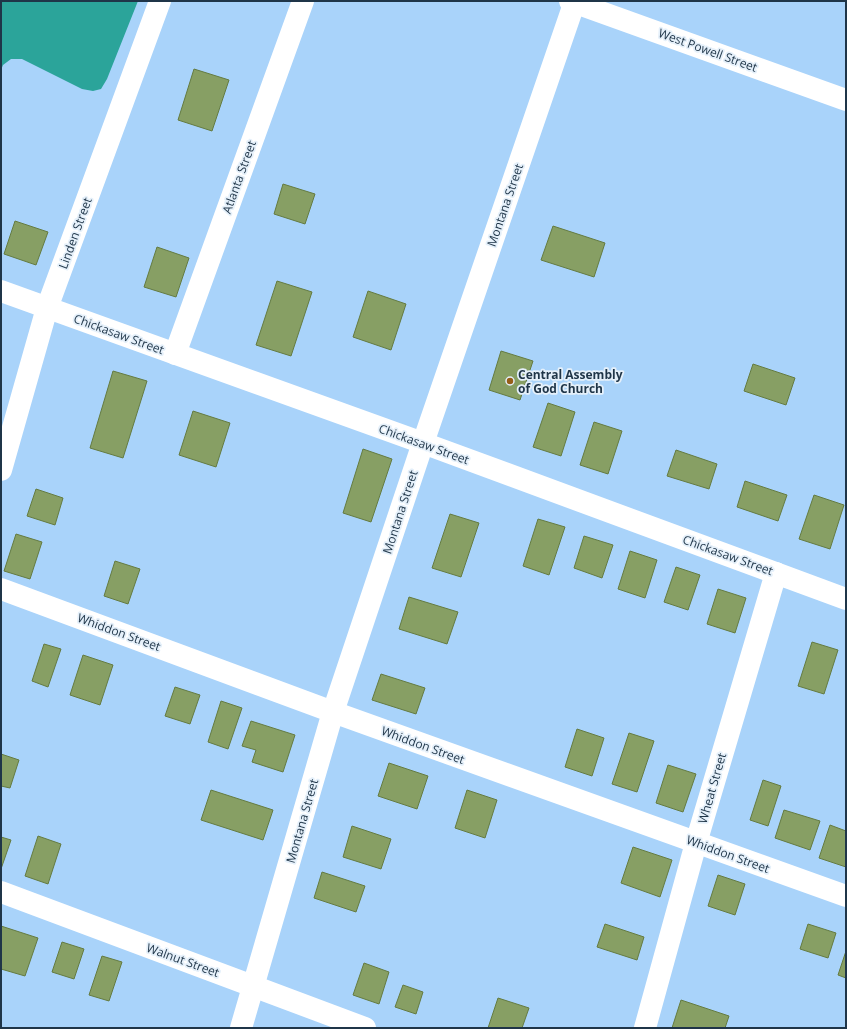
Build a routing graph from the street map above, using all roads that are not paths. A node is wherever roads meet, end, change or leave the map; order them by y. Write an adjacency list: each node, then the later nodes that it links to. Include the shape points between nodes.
1 (160, 1): 6 (street, Linden Street)
2 (303, 1): 7 (street, Atlanta Street)
3 (573, 2): 4 (street, West Powell Street); 8 (street, Montana Street)
4 (846, 100)
5 (1, 291): 6 (street, Chickasaw Street)
6 (47, 308): 7 (street, Chickasaw Street); 9 (street, Linden Street)
7 (175, 354): 8 (street, Chickasaw Street)
8 (423, 443): 10 (street, Chickasaw Street); 13 (street, Montana Street)
9 (1, 470)
10 (776, 573): 12 (street, Chickasaw Street); 14 (street, Wheat Street)
11 (1, 589): 13 (street, Whiddon Street)
12 (846, 599)
13 (333, 712): 14 (street, Whiddon Street); 17 (street, Montana Street)
14 (696, 843): 16 (street, Whiddon Street); 20 (street, Wheat Street)
15 (1, 892): 17 (street, Walnut Street)
16 (846, 896)
17 (254, 986): 18 (street, Montana Street); 19 (street, Walnut Street)
18 (241, 1028)
19 (365, 1028)
20 (645, 1028)

